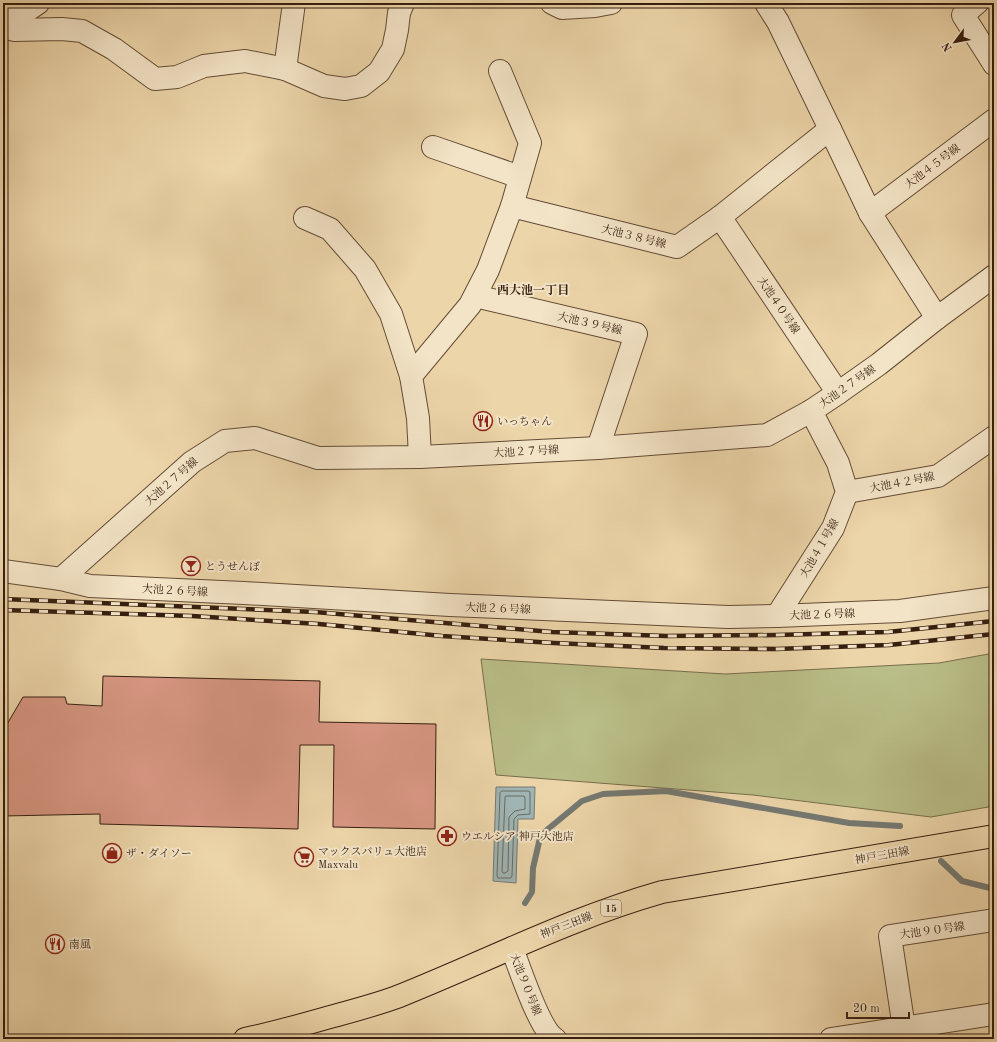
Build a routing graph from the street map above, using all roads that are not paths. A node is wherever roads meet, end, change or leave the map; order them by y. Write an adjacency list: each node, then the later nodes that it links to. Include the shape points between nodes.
1 (38, 3): 8 (street, via 22,14)
2 (294, 3): 11 (street)
3 (403, 3): 11 (street, via 393,49 379,72 361,86 345,89 324,86)
4 (552, 3): 5 (street, via 562,8)
5 (611, 3)
6 (766, 3): 14 (street, via 778,22)
7 (970, 9): 10 (street)
8 (3, 13)
9 (3, 27): 11 (street, via 14,30 82,31 114,48 155,79 177,77 204,66 245,61)
10 (994, 64)
11 (285, 69)
12 (500, 71): 16 (street, via 530,143)
13 (994, 120): 18 (street, 大池４５号線)
14 (830, 129): 18 (street); 19 (street, 大池３８号線)
15 (433, 147): 16 (street)
16 (520, 178): 17 (street)
17 (512, 206): 19 (street, 大池３８号線, via 677,247); 22 (street, via 488,270)
18 (870, 213): 23 (street)
19 (720, 217): 25 (street, 大池４０号線)
20 (305, 218): 24 (street, via 330,229 365,269 391,314)
21 (994, 276): 23 (street, 大池２７号線)
22 (475, 296): 24 (street); 28 (street, 大池３９号線, via 636,334)
23 (937, 318): 25 (street, 大池２７号線)
24 (411, 376): 29 (street, via 418,418)
25 (838, 393): 26 (street, 大池２７号線)
26 (811, 411): 28 (street, 大池２７号線, via 767,435); 30 (street, via 838,463)
27 (994, 437): 30 (street, 大池４２号線, via 938,476)
28 (598, 448): 29 (street, 大池２７号線)
29 (420, 457): 32 (street, 大池２７号線, via 318,458 255,438 225,441 192,462)
30 (847, 492): 34 (street, 大池４１号線, via 833,528)
31 (3, 571): 32 (street, 大池２６号線)
32 (61, 578): 34 (street, 大池２６号線, via 90,586 450,606)
33 (994, 598): 34 (street, 大池２６号線, via 900,611)
34 (777, 616)
35 (994, 836): 37 (main road, 神戸三田線 / 15, via 662,892 552,930)
36 (994, 920): 39 (street, 大池９０号線, via 890,936)
37 (512, 948): 40 (main road, 神戸三田線 / 15, via 367,1007); 41 (street, 大池９０号線, via 542,1025)
38 (994, 1014): 39 (street)
39 (904, 1028): 42 (street)
40 (245, 1039)
41 (555, 1039)
42 (831, 1039)

